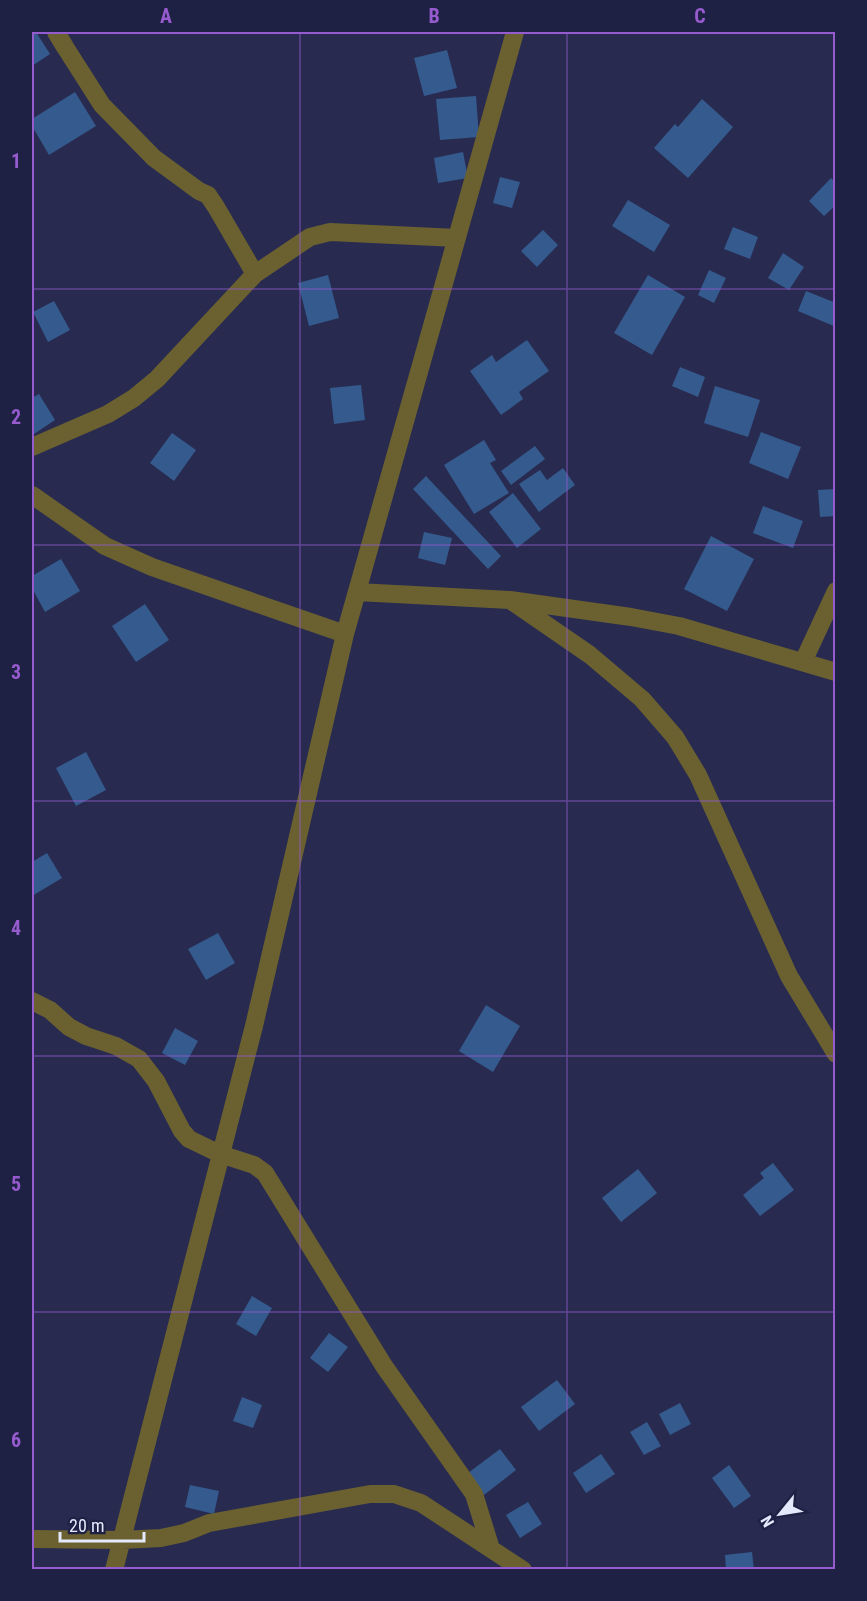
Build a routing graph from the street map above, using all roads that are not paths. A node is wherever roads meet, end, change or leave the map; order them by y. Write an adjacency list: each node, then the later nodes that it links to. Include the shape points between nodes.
1 (56, 32): 4 (street, via 102,105 154,158 208,195)
2 (515, 32): 3 (street)
3 (457, 238): 4 (street, via 330,232 310,237); 8 (street)
4 (255, 274): 5 (street, via 157,379 134,398 108,414)
5 (32, 447)
6 (32, 495): 10 (street, via 105,546 152,567)
7 (836, 591): 11 (street)
8 (357, 592): 9 (street); 10 (street)
9 (510, 600): 11 (street, via 679,626); 14 (street, via 590,655 642,699 675,738 698,775 789,976)
10 (345, 634): 15 (street, via 254,1026)
11 (803, 662): 12 (street)
12 (836, 672)
13 (32, 1001): 15 (street, via 69,1027 139,1059 156,1080 182,1131 189,1139)
14 (836, 1054)
15 (220, 1154): 17 (street); 18 (street, via 254,1165 265,1173 384,1366 474,1494)
16 (32, 1539): 17 (street)
17 (122, 1540): 18 (street, via 162,1538 209,1523 370,1494 394,1494 421,1503); 19 (street)
18 (491, 1549): 20 (street)
19 (114, 1569)
20 (523, 1569)

